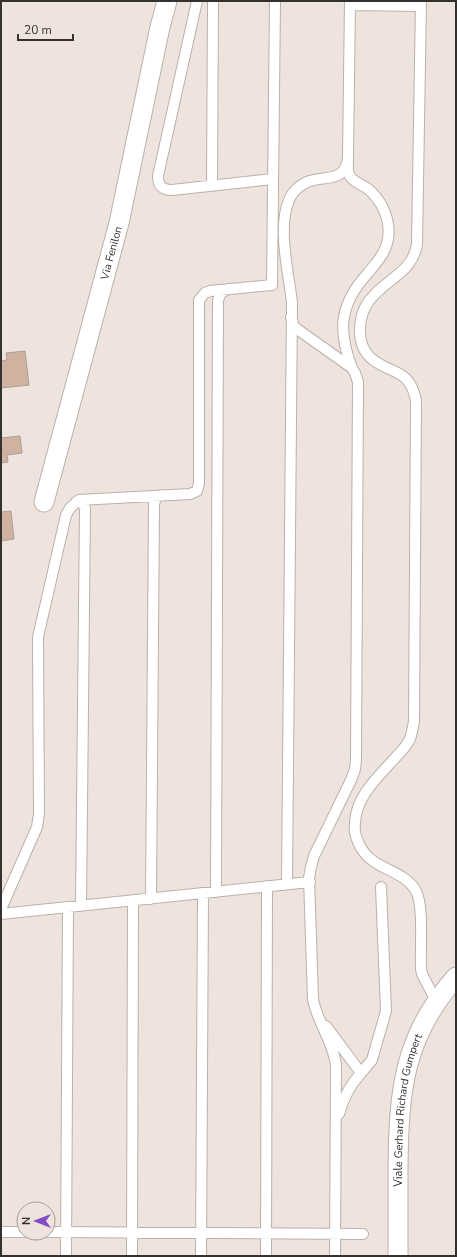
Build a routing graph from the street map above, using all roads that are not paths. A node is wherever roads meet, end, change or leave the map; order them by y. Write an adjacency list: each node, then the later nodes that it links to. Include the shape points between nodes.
1 (167, 1): 16 (street, Via Fenilon, via 119,223)
2 (197, 1): 9 (lane, via 158,181 166,190)
3 (213, 1): 9 (lane)
4 (274, 1): 8 (lane)
5 (350, 3): 6 (lane); 7 (lane)
6 (421, 4): 31 (lane, via 416,253 409,265 372,297 363,311 360,328 367,353 371,358 406,378 416,400 414,721 404,748 363,796 354,824 357,841 366,856 407,880 416,892 420,906 421,969)
7 (348, 158): 10 (lane, via 339,175 306,183 293,193 288,202 284,243); 14 (lane, via 351,178 373,193 382,205 389,231 383,254 360,281 346,306 343,335)
8 (273, 179): 9 (lane); 11 (lane)
9 (212, 185)
10 (290, 283): 11 (lane); 13 (lane)
11 (272, 285): 12 (lane)
12 (228, 289): 15 (lane, via 205,293 198,306 198,488 190,494); 22 (lane, via 221,293 218,300)
13 (291, 317): 14 (lane, via 297,329); 19 (lane)
14 (352, 368): 18 (lane, via 358,382 356,759 351,780 310,867)
15 (161, 495): 17 (lane, via 85,499); 24 (lane, via 156,498 154,504)
16 (44, 502)
17 (76, 502): 26 (lane, via 82,502 85,508); 28 (lane, via 66,515 38,637 37,827)
18 (310, 882): 19 (lane); 32 (lane, via 313,998)
19 (287, 884): 20 (lane)
20 (267, 886): 22 (lane); 41 (lane)
21 (381, 887): 33 (lane, via 386,1011 372,1060)
22 (216, 892): 23 (lane)
23 (203, 893): 24 (lane); 40 (lane)
24 (151, 898): 25 (lane)
25 (133, 900): 26 (lane); 39 (lane)
26 (81, 906): 27 (lane)
27 (68, 907): 29 (lane); 38 (lane)
28 (1, 909)
29 (1, 914)
30 (456, 977): 31 (street, Viale Gerhard Richard Gumpert)
31 (436, 1001): 49 (street, Viale Gerhard Richard Gumpert, via 410,1054 400,1101)
32 (317, 1013): 33 (lane); 34 (lane, via 335,1058)
33 (361, 1073): 34 (lane, via 348,1091 339,1112)
34 (336, 1128): 42 (lane)
35 (1, 1232): 36 (lane)
36 (16, 1232)
37 (56, 1232): 38 (lane)
38 (66, 1232): 39 (lane); 44 (lane)
39 (132, 1232): 40 (lane); 45 (lane)
40 (201, 1233): 41 (lane); 46 (lane)
41 (266, 1233): 42 (lane); 47 (lane)
42 (335, 1233): 43 (lane); 48 (lane)
43 (363, 1234)
44 (66, 1256)
45 (132, 1256)
46 (201, 1256)
47 (266, 1256)
48 (335, 1256)
49 (398, 1256)

